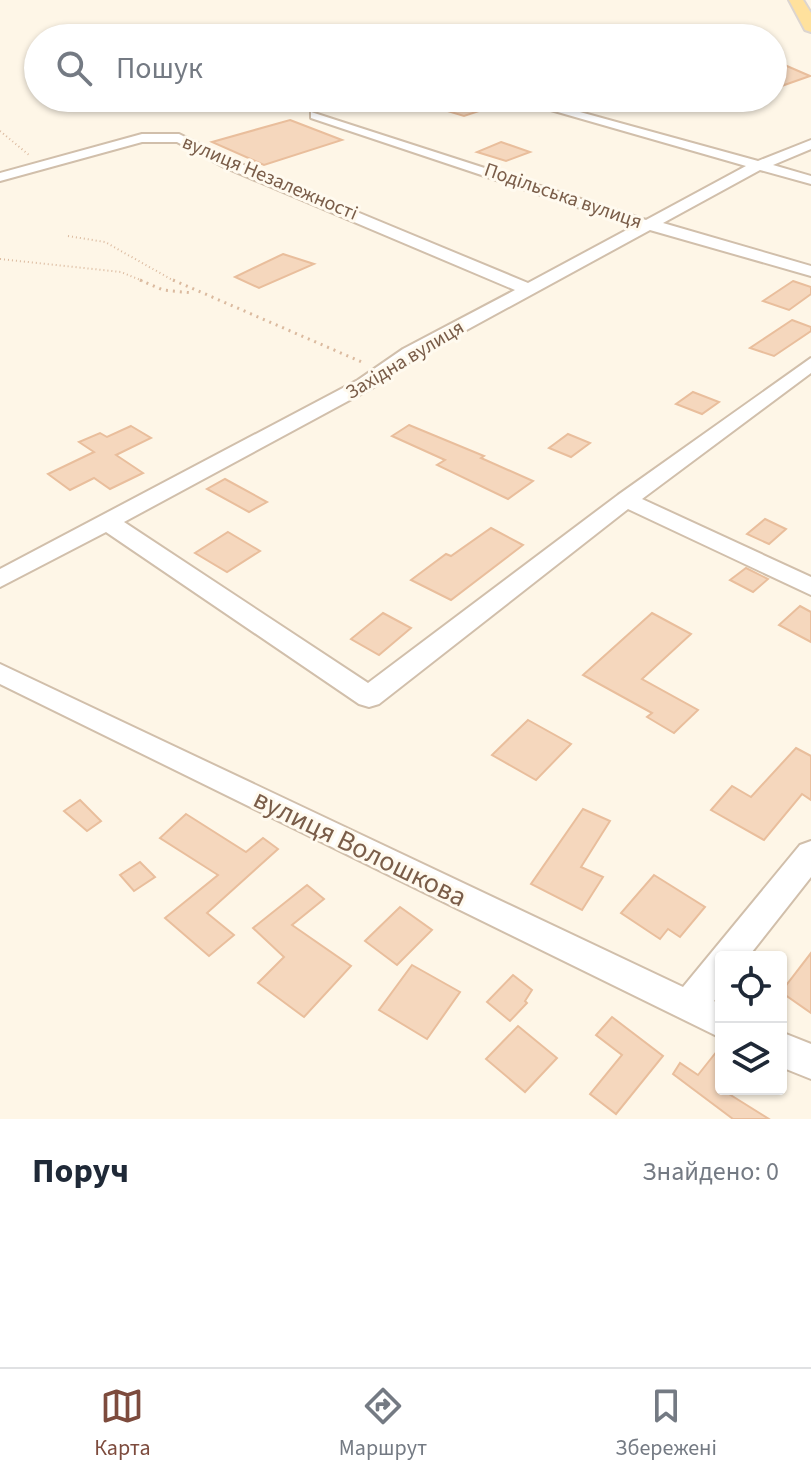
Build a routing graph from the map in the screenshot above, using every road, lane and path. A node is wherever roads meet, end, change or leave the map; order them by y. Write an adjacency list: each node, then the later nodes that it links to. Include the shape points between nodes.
1 (796, 0): 2 (main road)
2 (811, 27)
3 (565, 112): 8 (street)
4 (316, 115): 11 (street, Подільська вулиця)
5 (0, 131): 7 (path, via 30,156)
6 (811, 144): 8 (street, Західна вулиця)
7 (56, 161): 9 (street, вулиця Незалежності); 15 (street, вулиця Незалежності, via 142,138 179,138)
8 (758, 166): 10 (street); 11 (street, Західна вулиця)
9 (0, 177)
10 (811, 180)
11 (650, 226): 14 (street, Подільська вулиця); 15 (street, Західна вулиця)
12 (68, 236): 16 (path, via 105,242)
13 (0, 259): 16 (path, via 121,272 163,290)
14 (811, 271)
15 (530, 290): 18 (street, Західна вулиця)
16 (199, 293): 18 (path)
17 (811, 364): 19 (street)
18 (385, 371): 20 (street, Західна вулиця)
19 (626, 500): 20 (street, via 369,697); 22 (street)
20 (109, 523): 21 (street, Західна вулиця)
21 (0, 579)
22 (811, 587)
23 (0, 673): 27 (street, вулиця Волошкова)
24 (811, 854): 25 (street)
25 (733, 951)
26 (715, 973): 27 (street)
27 (688, 1007): 28 (street, вулиця Волошкова)
28 (715, 1019)
29 (787, 1052): 30 (street)
30 (811, 1062)

